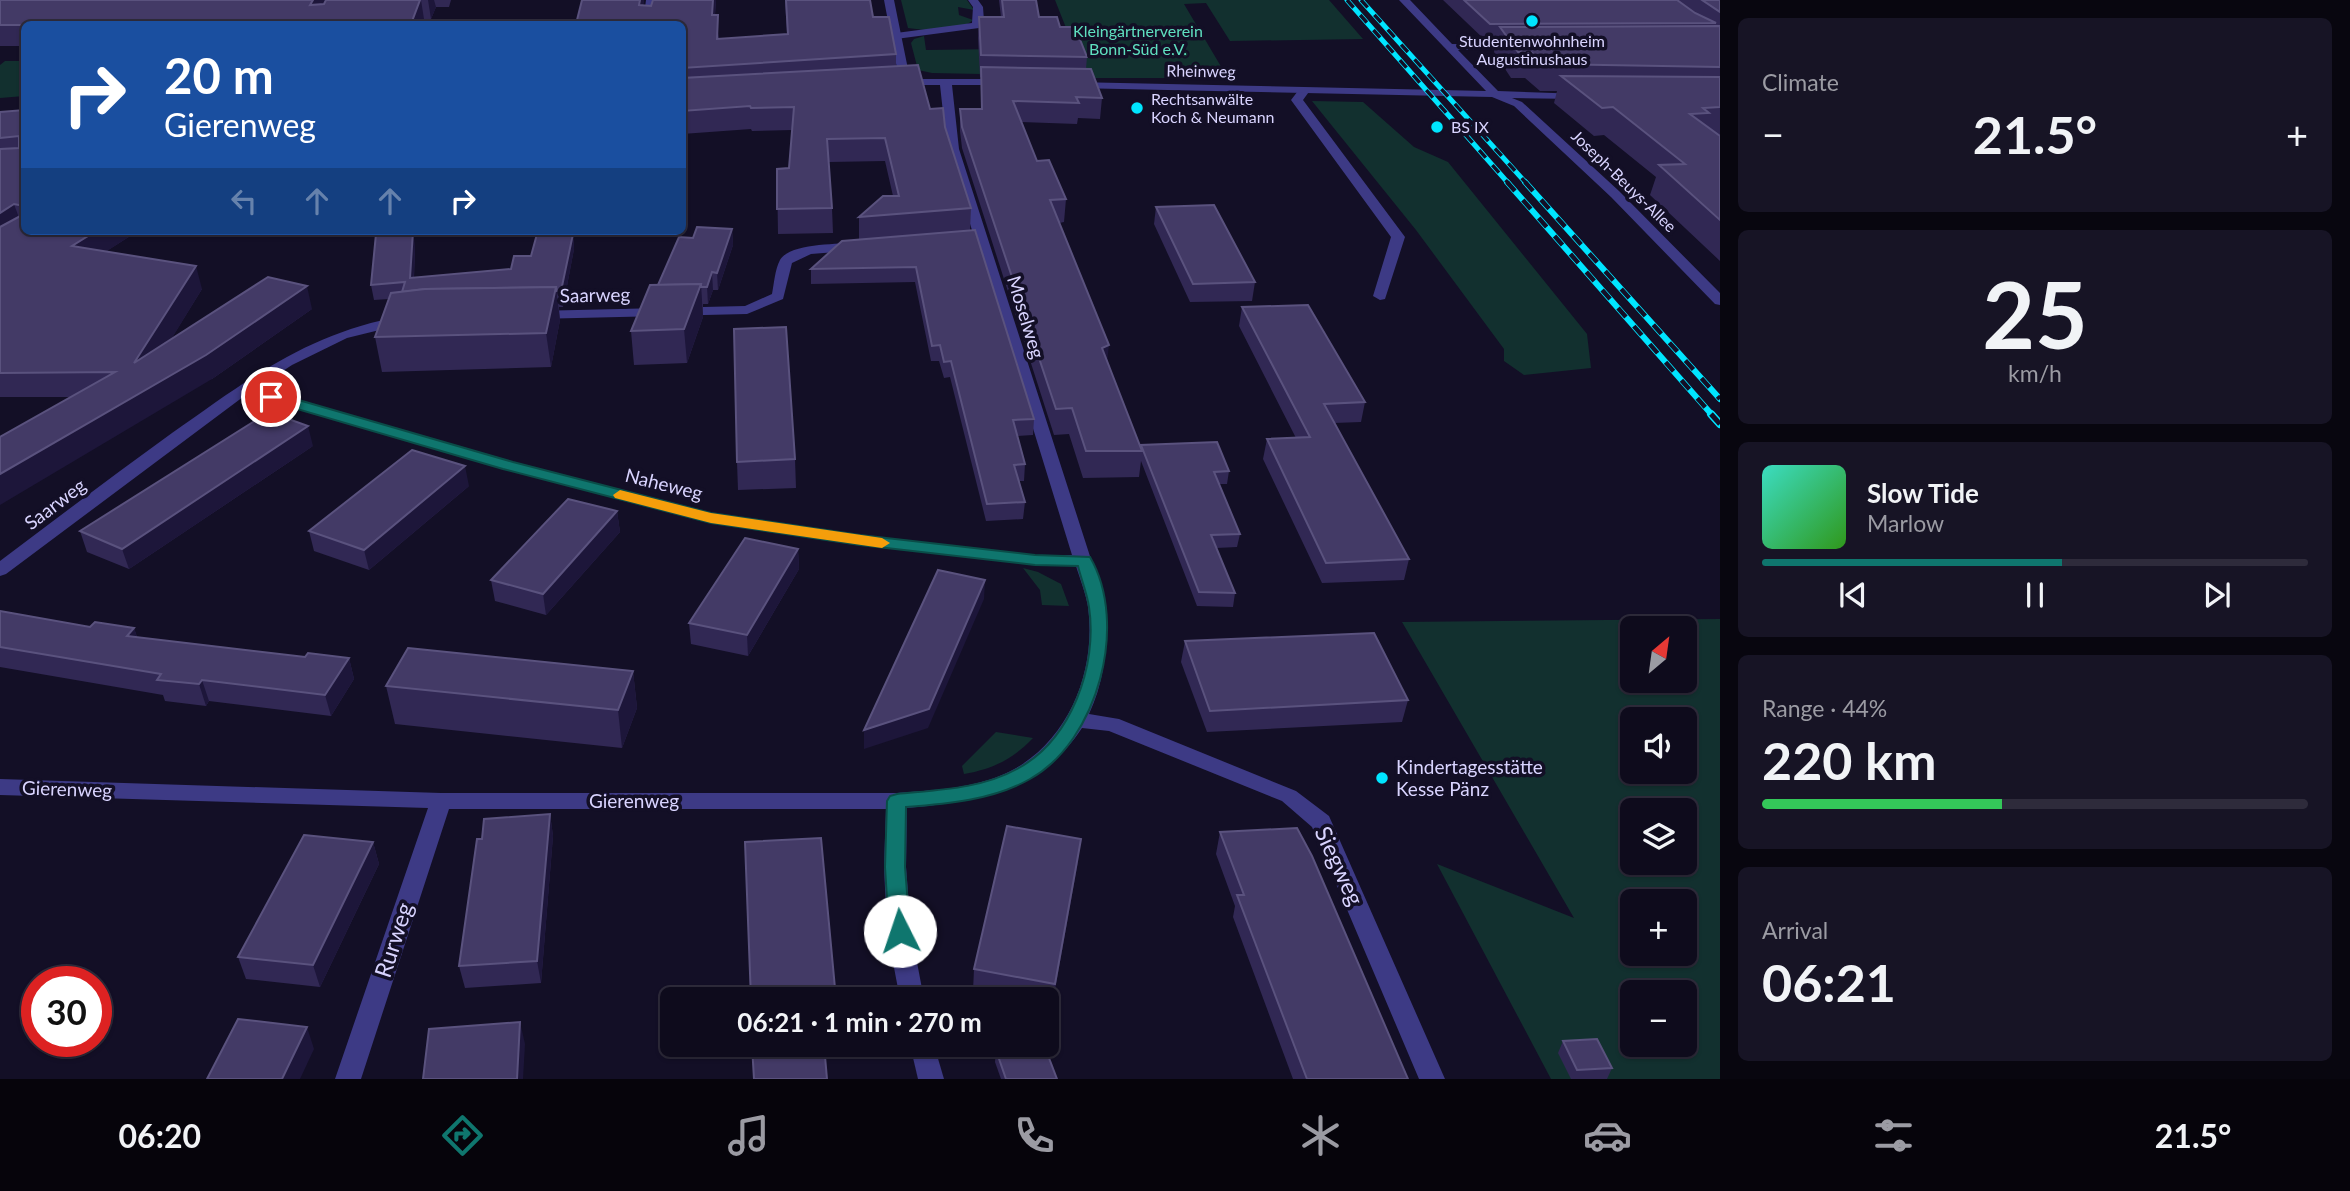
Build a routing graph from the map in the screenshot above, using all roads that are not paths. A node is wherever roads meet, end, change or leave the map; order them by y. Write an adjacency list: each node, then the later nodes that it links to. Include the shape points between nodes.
1 (651, 0): 5 (street)
2 (889, 0): 6 (street)
3 (973, 0): 6 (street, via 978,7 975,26)
4 (1404, 0): 7 (street)
5 (648, 21)
6 (896, 36): 9 (street)
7 (1450, 47): 8 (street); 15 (street)
8 (1532, 47)
9 (905, 81): 10 (street); 11 (street)
10 (892, 82)
11 (946, 82): 12 (street); 23 (street, Moselweg, via 953,149 975,238)
12 (1022, 83)
13 (1060, 84): 14 (street, Rheinweg)
14 (1305, 89): 15 (street, Rheinweg); 18 (street, via 1297,100 1398,237)
15 (1497, 96): 16 (street, Rheinweg); 19 (street, Joseph-Beuys-Allee, via 1518,104 1537,121)
16 (1589, 96)
17 (877, 246): 20 (street, Saarweg, via 796,254 786,261 778,296 747,310)
18 (1380, 296)
19 (1720, 301)
20 (515, 315)
21 (418, 318): 22 (street, Saarweg, via 379,323 318,343)
22 (245, 389): 23 (street, Naheweg, via 508,466 711,518 849,539 1035,560); 24 (street, Saarweg)
23 (1084, 561): 25 (street, Gierenweg, via 1097,606 1098,640 1094,677)
24 (0, 570)
25 (1076, 720): 28 (street, Gierenweg, via 1043,760 1023,774 984,789); 33 (street, Siegweg, via 1112,724 1289,796 1321,822)
26 (0, 787): 27 (street, Gierenweg)
27 (441, 801): 28 (street, Gierenweg); 31 (street, Rurweg)
28 (897, 801): 29 (street, via 895,867)
29 (910, 987)
30 (925, 1057): 32 (street)
31 (348, 1079)
32 (931, 1079)
33 (1432, 1079)

